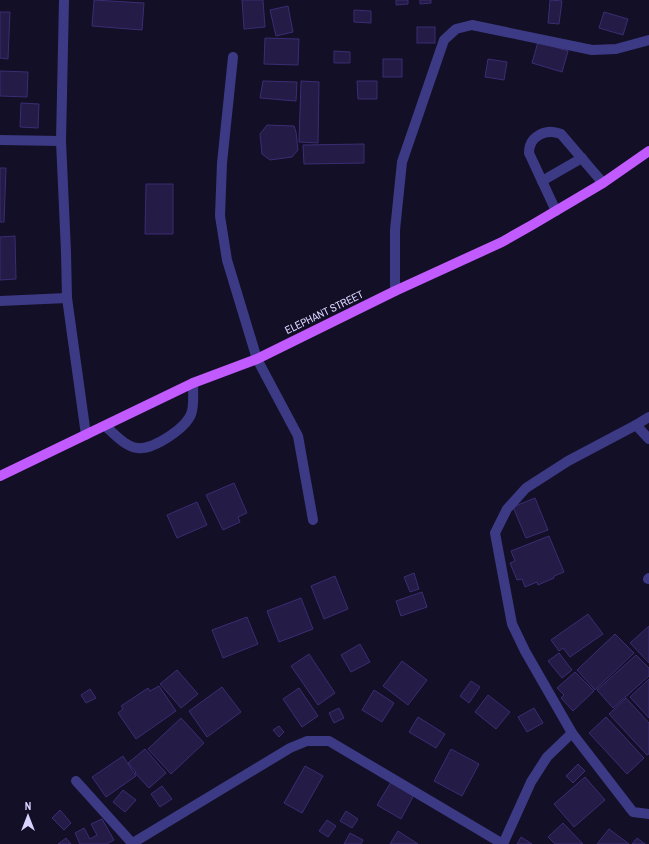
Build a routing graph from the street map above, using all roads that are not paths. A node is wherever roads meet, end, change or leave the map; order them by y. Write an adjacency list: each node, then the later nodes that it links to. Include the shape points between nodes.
1 (64, 0): 5 (street)
2 (649, 40): 11 (street, via 616,49 592,50 472,25 456,29 444,40 402,162 395,230)
3 (233, 57): 14 (street, via 220,216 226,260)
4 (0, 140): 5 (street)
5 (61, 141): 12 (street)
6 (649, 151): 9 (main road, ELEPHANT STREET)
7 (582, 158): 8 (street); 8 (street, via 561,134 554,131 533,139 529,153); 9 (street)
8 (542, 181): 10 (street)
9 (603, 183): 10 (main road, ELEPHANT STREET)
10 (556, 211): 11 (main road, ELEPHANT STREET, via 502,242)
11 (395, 290): 14 (main road, ELEPHANT STREET)
12 (67, 298): 13 (street); 19 (street)
13 (0, 301)
14 (257, 359): 15 (main road, ELEPHANT STREET); 22 (street, via 298,436)
15 (194, 383): 18 (main road, ELEPHANT STREET); 18 (street, via 192,413 181,428 162,441 138,448 127,445)
16 (649, 417): 17 (street)
17 (636, 425): 20 (street); 23 (street, via 568,461 526,488 507,510 495,534 512,624)
18 (105, 426): 19 (main road, ELEPHANT STREET)
19 (86, 435): 21 (main road, ELEPHANT STREET)
20 (649, 439)
21 (0, 476)
22 (313, 520)
23 (572, 733): 25 (street, via 633,812); 26 (street, via 546,757 531,782 503,844 329,741 307,741 290,748)
24 (76, 781): 26 (street)
25 (649, 814)
26 (132, 844)

